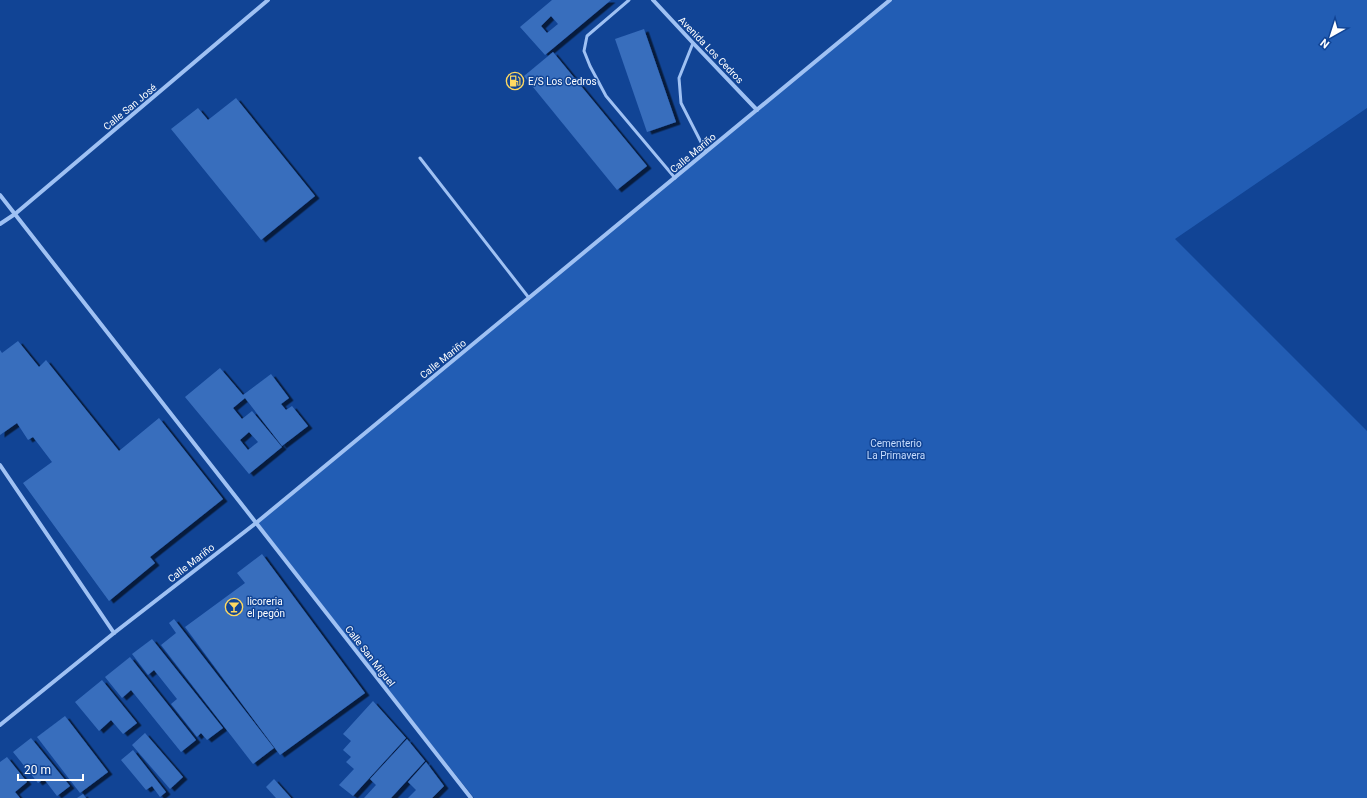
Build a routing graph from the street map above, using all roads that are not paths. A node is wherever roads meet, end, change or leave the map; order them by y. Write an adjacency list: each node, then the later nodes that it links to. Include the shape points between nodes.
1 (268, 0): 11 (street, Calle San José)
2 (629, 0): 9 (lane, via 587,36 584,51 606,96)
3 (653, 0): 5 (street, Avenida Los Cedros)
4 (890, 0): 6 (street, Calle Mariño)
5 (693, 44): 6 (street, Avenida Los Cedros); 7 (lane, via 679,78 681,103)
6 (758, 110): 7 (street, Calle Mariño)
7 (706, 152): 9 (street, Calle Mariño)
8 (420, 158): 13 (lane)
9 (675, 178): 13 (street, Calle Mariño)
10 (0, 194): 11 (street, Calle San Miguel)
11 (15, 214): 12 (street, Calle San José); 15 (street, Calle San Miguel)
12 (0, 224)
13 (529, 298): 15 (street, Calle Mariño)
14 (0, 464): 16 (street)
15 (256, 523): 16 (street, Calle Mariño); 18 (street, Calle San Miguel)
16 (114, 633): 17 (street, Calle Mariño)
17 (0, 725)
18 (471, 798)

